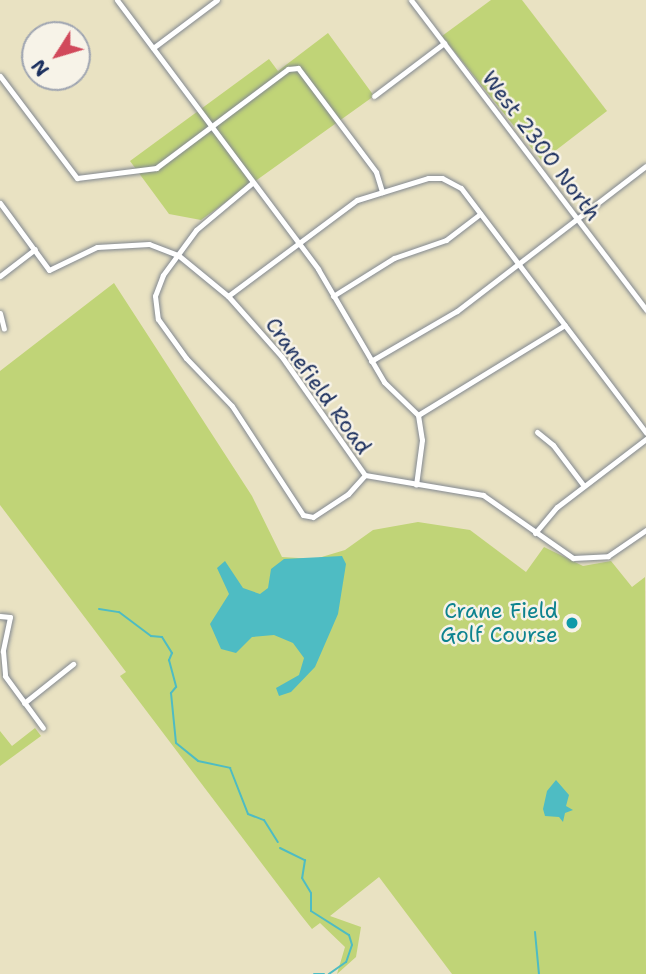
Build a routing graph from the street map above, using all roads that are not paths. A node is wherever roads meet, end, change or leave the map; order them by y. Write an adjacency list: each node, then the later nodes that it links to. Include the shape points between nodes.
1 (117, 0): 5 (street)
2 (217, 0): 5 (street)
3 (411, 0): 4 (street, West 2300 North)
4 (444, 43): 7 (street); 14 (street, West 2300 North)
5 (153, 48): 8 (street)
6 (0, 76): 8 (street, via 77,178 156,168)
7 (373, 96)
8 (210, 128): 10 (street); 11 (street, via 288,69 298,68 376,172)
9 (646, 166): 14 (street)
10 (252, 183): 15 (street); 17 (street, via 196,230)
11 (382, 192): 13 (street, via 442,178 461,188); 15 (street, via 338,211)
12 (0, 203): 16 (street)
13 (480, 214): 18 (street); 21 (street, via 446,240 394,258)
14 (576, 218): 18 (street); 22 (street, West 2300 North)
15 (296, 242): 20 (street); 21 (street)
16 (35, 249): 17 (street, Cranefield Road, via 49,270 97,247 149,244); 19 (street)
17 (178, 255): 20 (street, Cranefield Road); 31 (street, via 157,285 158,319 186,358 232,406 310,518 348,494)
18 (519, 265): 24 (street); 26 (street, via 457,311)
19 (2, 274)
20 (228, 296): 31 (street, Cranefield Road, via 282,357)
21 (333, 296): 26 (street)
22 (646, 310)
23 (0, 313): 25 (street)
24 (565, 325): 27 (street); 29 (street)
25 (4, 329)
26 (371, 361): 27 (street, via 393,394)
27 (418, 415): 32 (street, via 422,440)
28 (537, 432): 33 (street, via 553,445)
29 (646, 433)
30 (646, 439): 33 (street)
31 (365, 475): 32 (street, Cranefield Road)
32 (416, 485): 35 (street, Cranefield Road, via 484,495)
33 (584, 486): 35 (street, via 557,507)
34 (646, 530): 35 (street, Cranefield Road, via 608,556 586,560 565,555)
35 (535, 533)
36 (0, 615): 38 (street, via 10,617 2,665)
37 (74, 664): 38 (street)
38 (24, 703): 39 (street)
39 (43, 728)

